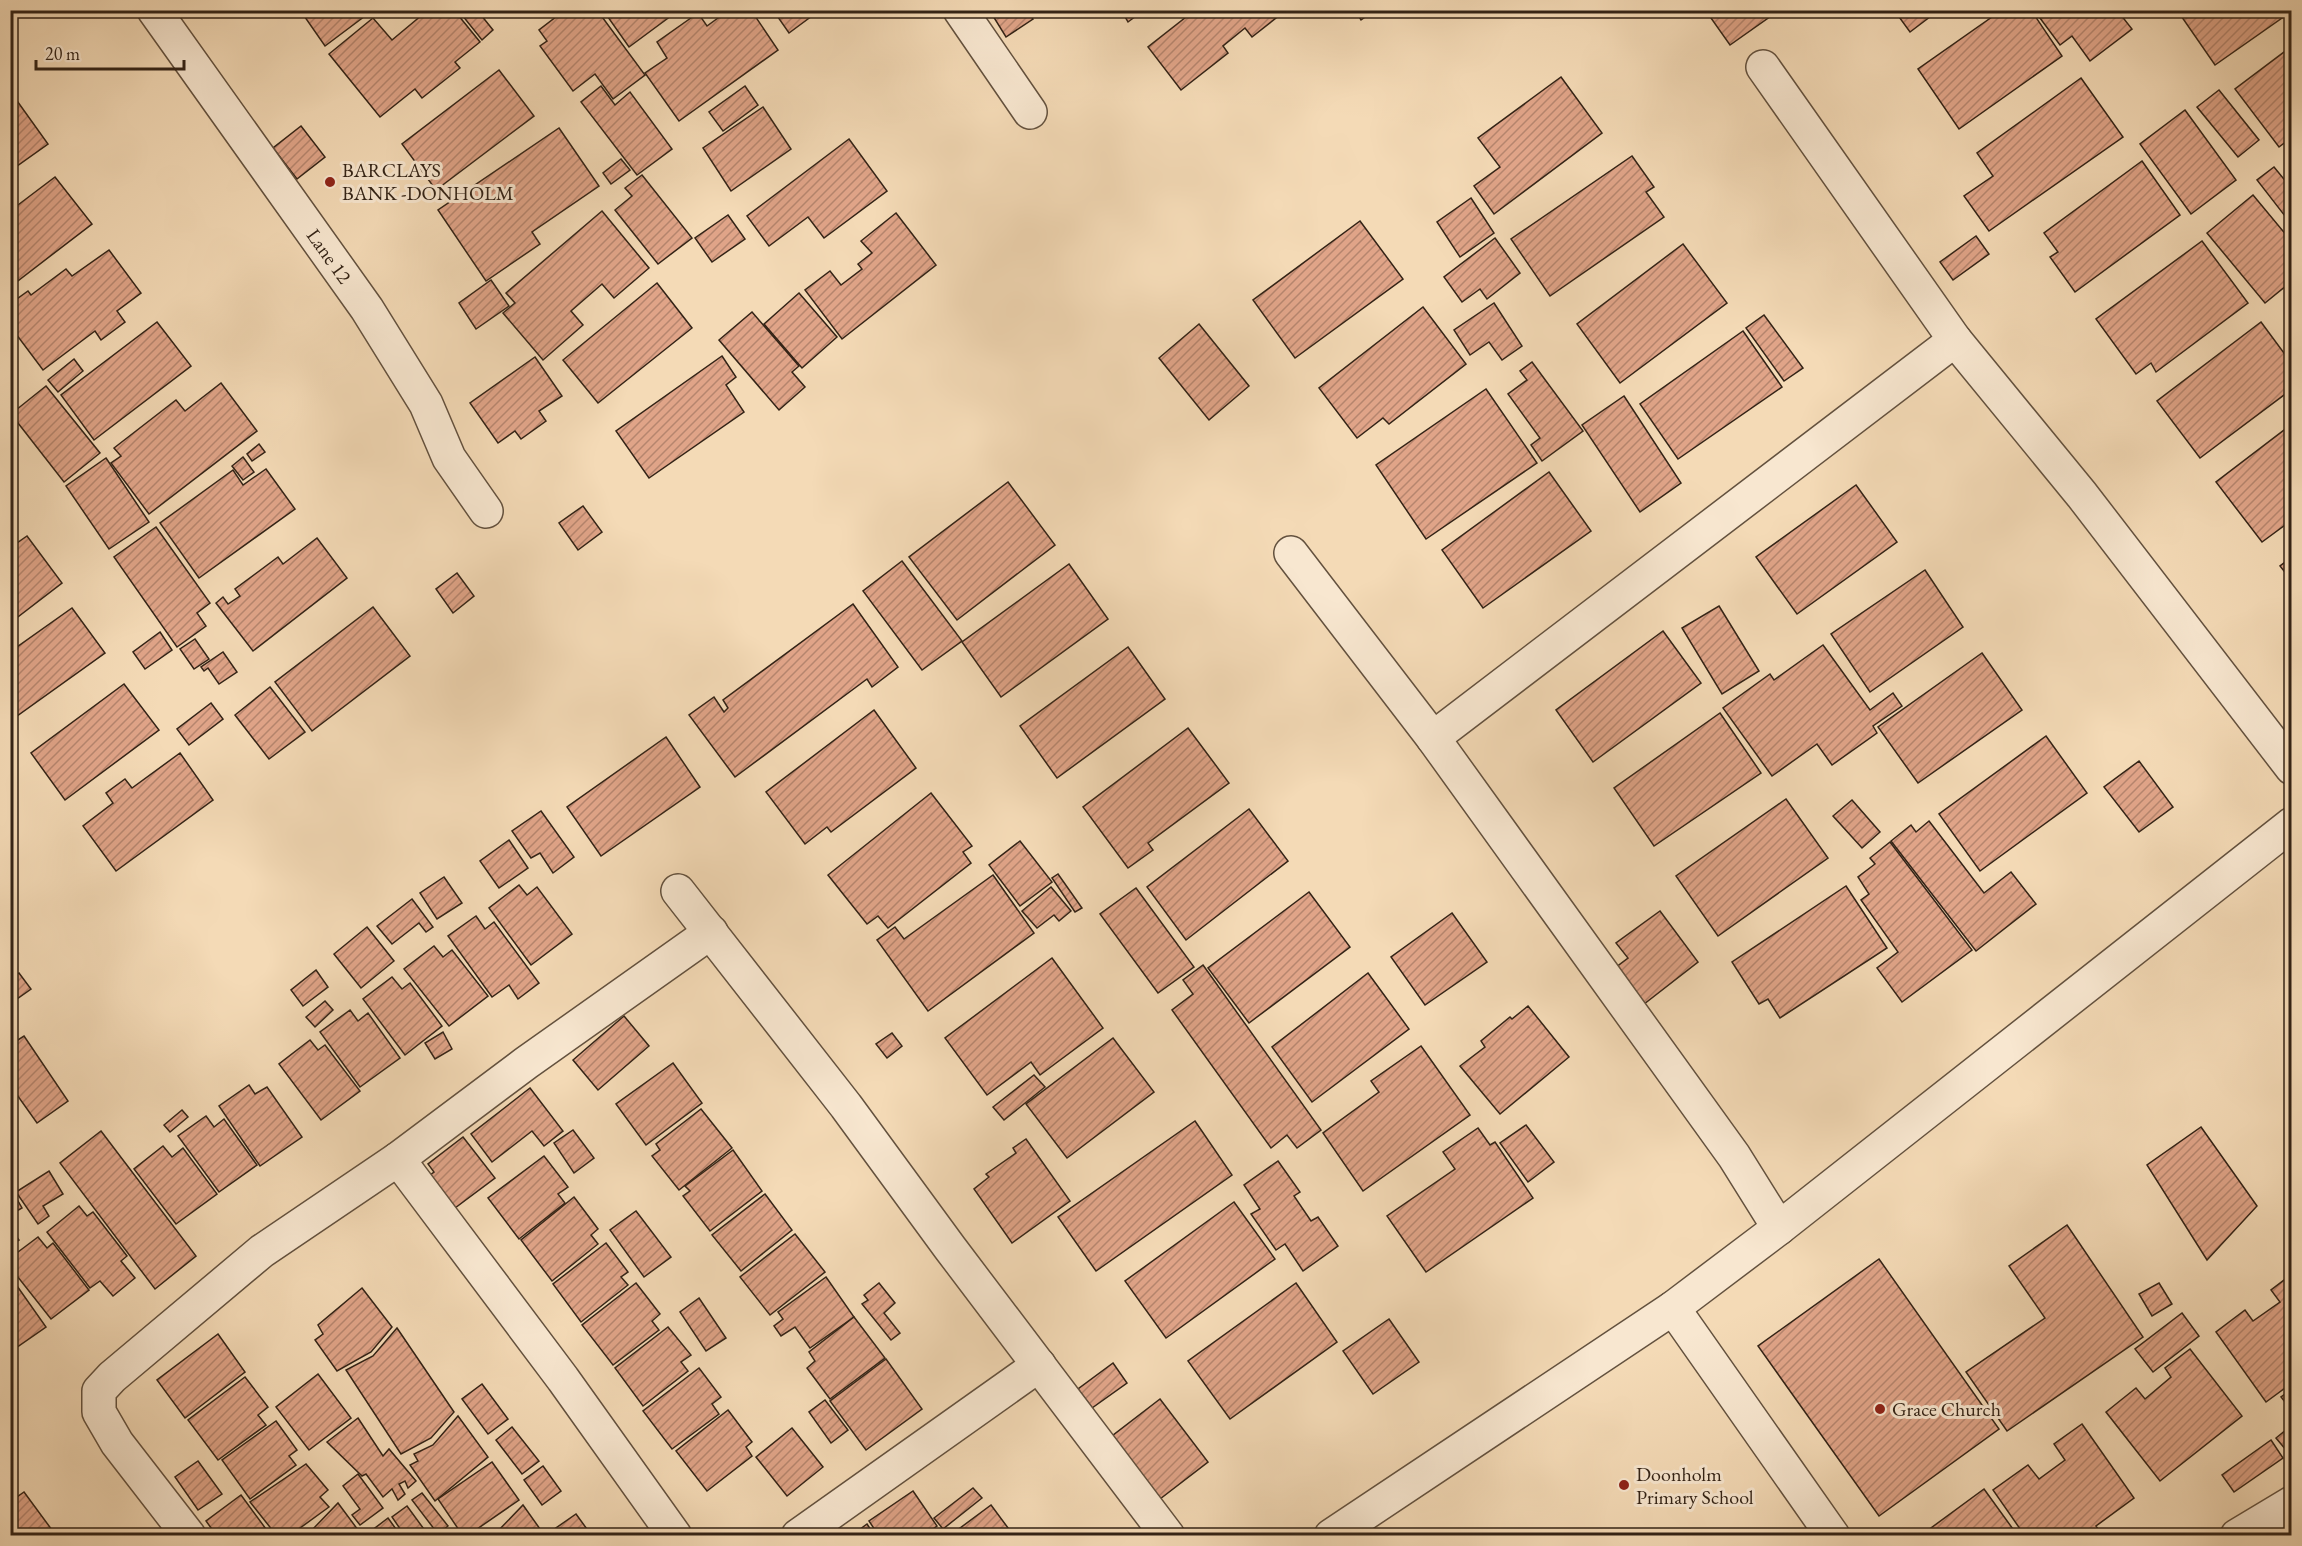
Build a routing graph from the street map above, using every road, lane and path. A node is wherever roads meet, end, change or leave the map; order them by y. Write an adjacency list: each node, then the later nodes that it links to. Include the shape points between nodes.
1 (154, 10): 6 (street, Lane 12, via 368,309 426,404 449,458)
2 (960, 10): 4 (street)
3 (1762, 67): 5 (street)
4 (1030, 112)
5 (1955, 340): 8 (street); 9 (street, via 2082,495)
6 (486, 511)
7 (1291, 553): 8 (street)
8 (1433, 738): 14 (street, via 1734,1156)
9 (2292, 768)
10 (2292, 824): 14 (street)
11 (678, 891): 12 (street)
12 (711, 932): 13 (street); 16 (street)
13 (398, 1159): 18 (street, via 262,1251 99,1391 99,1412 117,1443); 19 (street)
14 (1779, 1228): 15 (street)
15 (1673, 1308): 22 (street); 23 (street)
16 (1039, 1365): 20 (street); 21 (street)
17 (2292, 1503): 24 (street)
18 (189, 1536)
19 (675, 1536)
20 (798, 1536)
21 (1168, 1536)
22 (1331, 1536)
23 (1833, 1536)
24 (2237, 1536)

